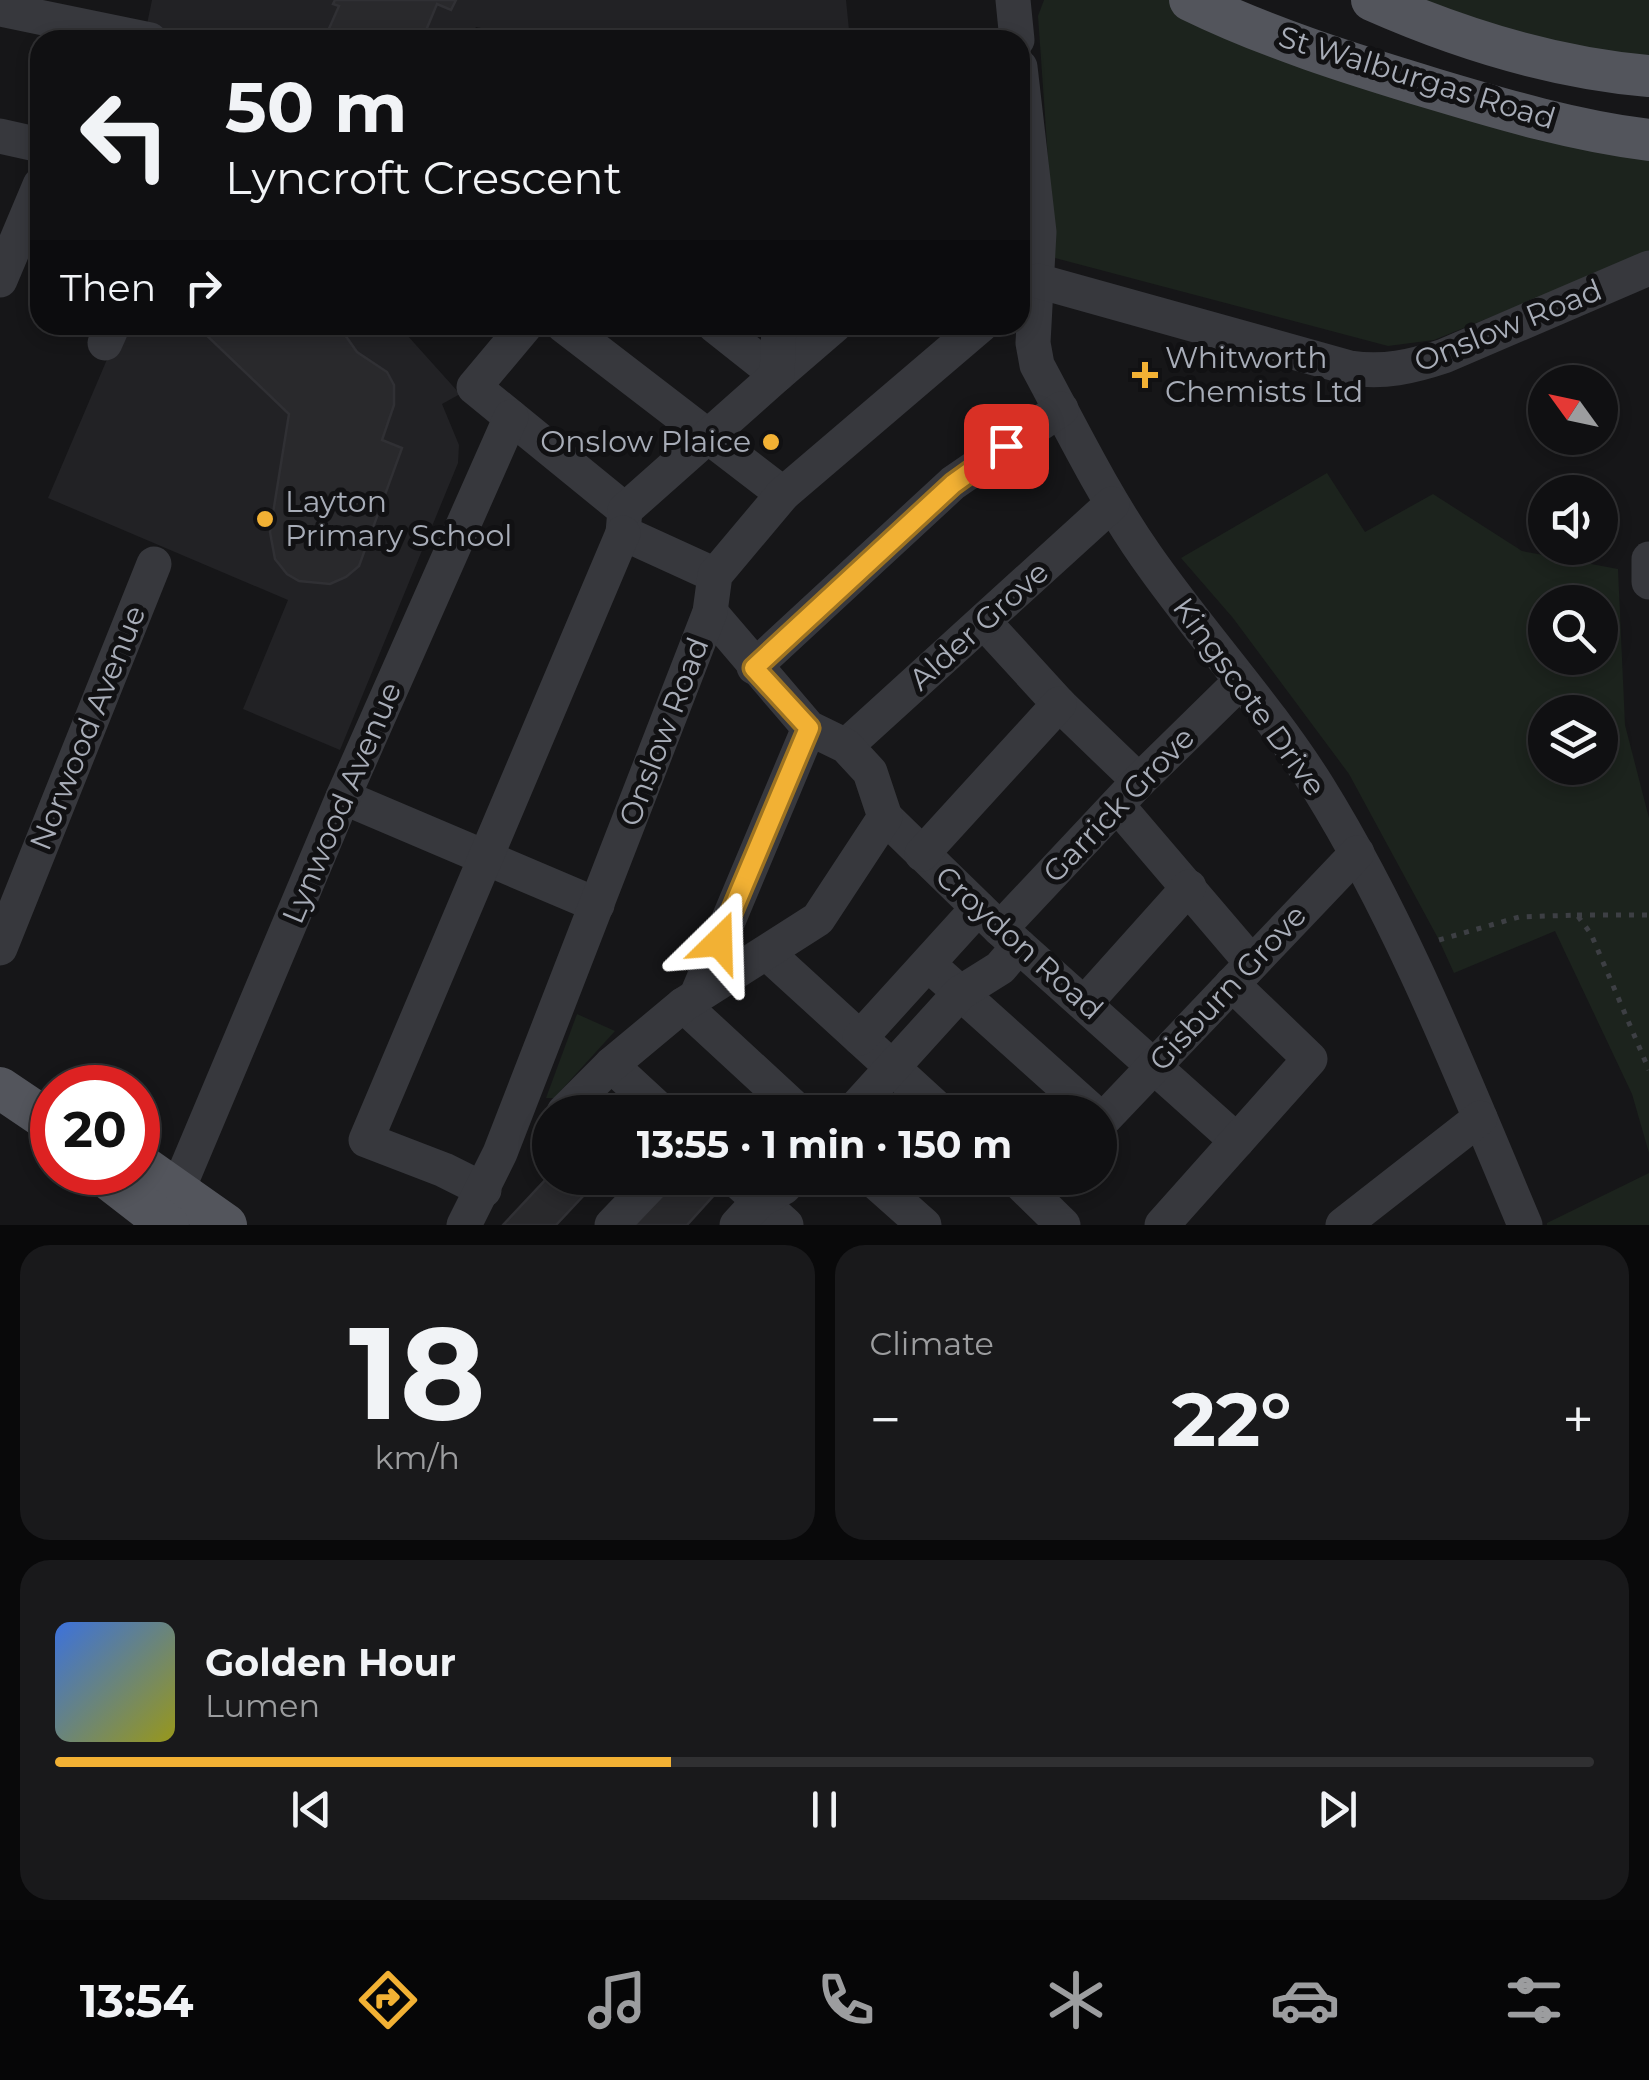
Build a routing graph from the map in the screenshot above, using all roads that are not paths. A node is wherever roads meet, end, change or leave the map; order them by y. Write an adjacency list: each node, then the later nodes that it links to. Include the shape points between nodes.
1 (1013, 0): 6 (street)
2 (1190, 0): 9 (main road, St Walburgas Road, via 1377,72)
3 (1372, 0): 7 (main road, St Walburgas Road, via 1530,54)
4 (0, 9): 5 (street)
5 (102, 30)
6 (1016, 30)
7 (1649, 76)
8 (0, 136): 10 (street)
9 (1649, 140)
10 (30, 143)
11 (1030, 155): 15 (street, Kingscote Drive, via 1038,226)
12 (30, 209): 14 (street)
13 (1648, 271): 16 (street, Onslow Road, via 1444,356 1378,372)
14 (0, 280)
15 (1030, 281)
16 (1030, 288)
17 (1030, 302): 25 (street, Kingscote Drive, via 1037,366)
18 (518, 335): 26 (street, via 474,388)
19 (575, 335): 27 (street)
20 (727, 335): 24 (street)
21 (779, 335): 24 (street)
22 (823, 335): 24 (street)
23 (969, 335): 28 (street)
24 (777, 375): 27 (street)
25 (1060, 409): 29 (street, Kingscote Drive); 37 (street, via 953,484)
26 (510, 417): 30 (street); 43 (street, Lynwood Avenue)
27 (706, 437): 28 (street); 30 (street)
28 (783, 494): 33 (street)
29 (1112, 504): 36 (street, Alder Grove); 38 (street, Kingscote Drive)
30 (624, 521): 33 (street); 47 (street)
31 (1649, 563): 34 (street)
32 (154, 564): 51 (street, Norwood Avenue)
33 (715, 575): 35 (street, Onslow Road)
34 (1649, 582)
35 (710, 612): 37 (street); 49 (street, Onslow Road)
36 (984, 622): 39 (street); 41 (street, Alder Grove)
37 (754, 668): 40 (street)
38 (1240, 682): 42 (street, Garrick Grove); 45 (street, Kingscote Drive, via 1281,731)
39 (1059, 704): 42 (street); 46 (street)
40 (809, 728): 41 (street); 56 (street)
41 (846, 746): 44 (street, via 870,772)
42 (1128, 793): 48 (street); 50 (street, Garrick Grove)
43 (343, 797): 47 (street); 80 (street, Lynwood Avenue)
44 (885, 817): 46 (street, Croydon Road); 52 (street, via 818,919)
45 (1358, 852): 54 (street, Gisburn Grove); 71 (street, Kingscote Drive)
46 (922, 854): 50 (street, Croydon Road)
47 (487, 856): 49 (street); 81 (street, via 355,1136 444,1170)
48 (1189, 886): 54 (street); 57 (street)
49 (597, 905): 74 (street, Onslow Road)
50 (999, 928): 53 (street); 55 (street, via 1000,968); 57 (street, Croydon Road)
51 (0, 948)
52 (767, 953): 56 (street); 58 (street)
53 (928, 964): 55 (street); 58 (street)
54 (1242, 973): 60 (street, Gisburn Grove); 73 (street, via 1310,1059)
55 (960, 993): 61 (street); 68 (street)
56 (690, 1000): 59 (street); 65 (street)
57 (1085, 1003): 60 (street, Croydon Road)
58 (860, 1038): 61 (street)
59 (610, 1065): 63 (street); 64 (street)
60 (1154, 1066): 69 (street, Gisburn Grove); 73 (street, Croydon Road)
61 (892, 1070): 66 (street); 67 (street)
62 (0, 1088): 70 (main road)
63 (581, 1095)
64 (643, 1095)
65 (782, 1095)
66 (868, 1095)
67 (921, 1095)
68 (1073, 1095)
69 (1117, 1102)
70 (30, 1108)
71 (1480, 1118): 88 (street); 89 (street, Kingscote Drive)
72 (532, 1134): 74 (street)
73 (1237, 1141): 87 (street)
74 (500, 1153): 81 (street, Onslow Road)
75 (136, 1195): 80 (main road)
76 (641, 1195): 83 (street)
77 (890, 1195): 85 (street)
78 (1042, 1195): 86 (street)
79 (743, 1201): 84 (street)
80 (169, 1213): 82 (main road)
81 (471, 1215)
82 (226, 1225)
83 (612, 1225)
84 (786, 1225)
85 (924, 1225)
86 (1062, 1225)
87 (1162, 1225)
88 (1343, 1225)
89 (1525, 1225)

